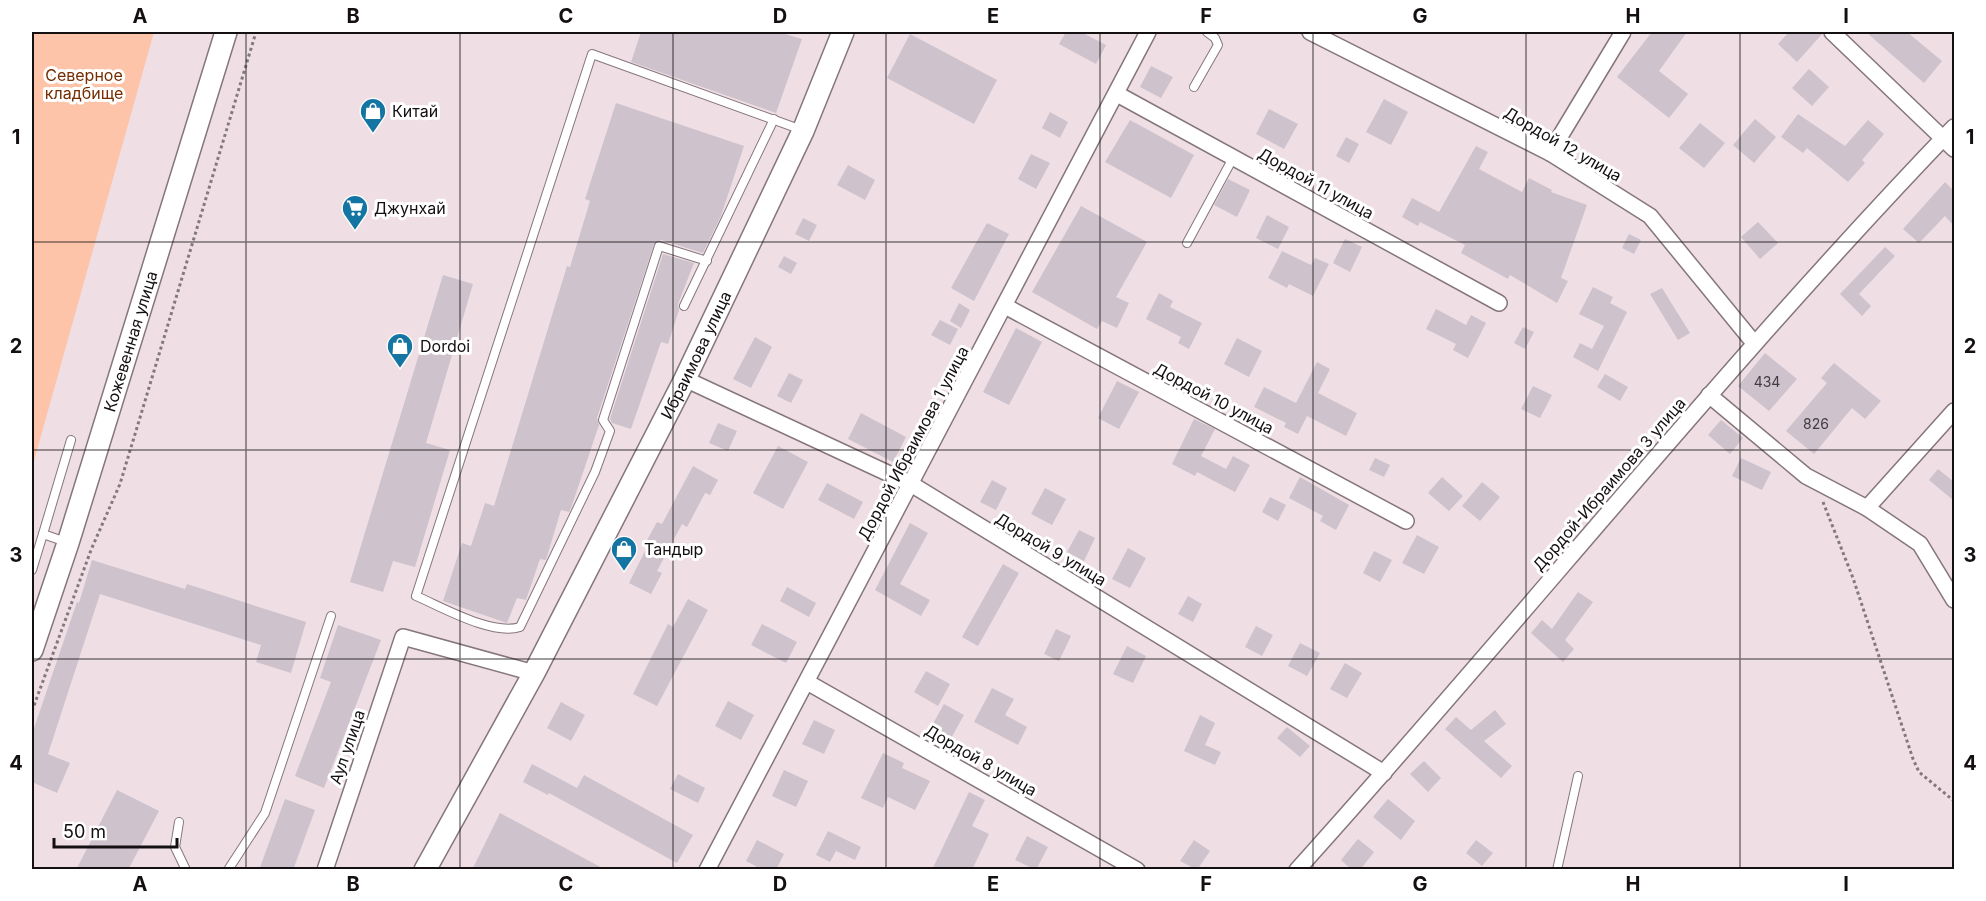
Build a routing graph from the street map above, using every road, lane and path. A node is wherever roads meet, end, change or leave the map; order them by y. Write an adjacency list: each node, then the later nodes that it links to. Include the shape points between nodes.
1 (226, 32): 32 (main road, Кожевенная улица)
2 (256, 32): 39 (path, via 120,484 91,550)
3 (843, 32): 13 (main road, Ибраимова улица)
4 (1148, 32): 10 (street, Дордой Ибраимова 1 улица)
5 (1207, 32): 9 (lane, via 1218,45)
6 (1310, 32): 15 (street, Дордой 12 улица)
7 (1623, 32): 15 (street)
8 (1832, 32): 14 (street)
9 (1194, 87)
10 (1117, 94): 16 (street, Дордой 11 улица); 21 (street, Дордой Ибраимова 1 улица)
11 (774, 119): 13 (lane); 18 (lane); 18 (lane, via 592,54 416,596 480,623 508,631 520,627 599,462 610,431 603,420 659,246)
12 (1954, 127): 14 (street, Дордой-Ибраимова 3 улица)
13 (803, 131): 23 (main road, Ибраимова улица)
14 (1949, 144): 22 (street, Дордой-Ибраимова 3 улица)
15 (1550, 153): 22 (street, Дордой 12 улица, via 1650,216)
16 (1233, 158): 17 (lane); 19 (street, Дордой 11 улица)
17 (1186, 243)
18 (706, 261): 20 (lane)
19 (1499, 303)
20 (684, 306)
21 (1005, 306): 28 (street, Дордой Ибраимова 1 улица); 30 (street, Дордой 10 улица)
22 (1754, 343): 24 (street, Дордой-Ибраимова 3 улица)
23 (685, 379): 28 (street, Дордой 9 улица); 37 (main road, Ибраимова улица)
24 (1709, 395): 27 (street); 40 (street, Дордой-Ибраимова 3 улица)
25 (1954, 411): 29 (street)
26 (71, 440): 31 (lane)
27 (1806, 476): 29 (street); 42 (path, via 1824,504 1849,567 1912,759 1919,772)
28 (911, 484): 38 (street, Дордой Ибраимова 1 улица); 40 (street, Дордой 9 улица)
29 (1868, 508): 34 (street, via 1920,544)
30 (1406, 521)
31 (43, 534): 32 (lane); 33 (lane)
32 (68, 543): 36 (main road, Кожевенная улица)
33 (32, 570)
34 (1954, 600)
35 (331, 616): 45 (lane, via 265,813)
36 (32, 650)
37 (534, 673): 46 (street, Аул улица, via 403,637); 47 (main road, Ибраимова улица)
38 (807, 682): 48 (street, Дордой Ибраимова 1 улица); 49 (street, Дордой 8 улица)
39 (32, 711)
40 (1384, 773): 50 (street, Дордой-Ибраимова 3 улица)
41 (1578, 776): 51 (lane)
42 (1954, 801)
43 (179, 822): 44 (lane, via 175,847)
44 (186, 870)
45 (228, 870)
46 (325, 870)
47 (425, 870)
48 (706, 870)
49 (1137, 870)
50 (1297, 870)
51 (1557, 870)

